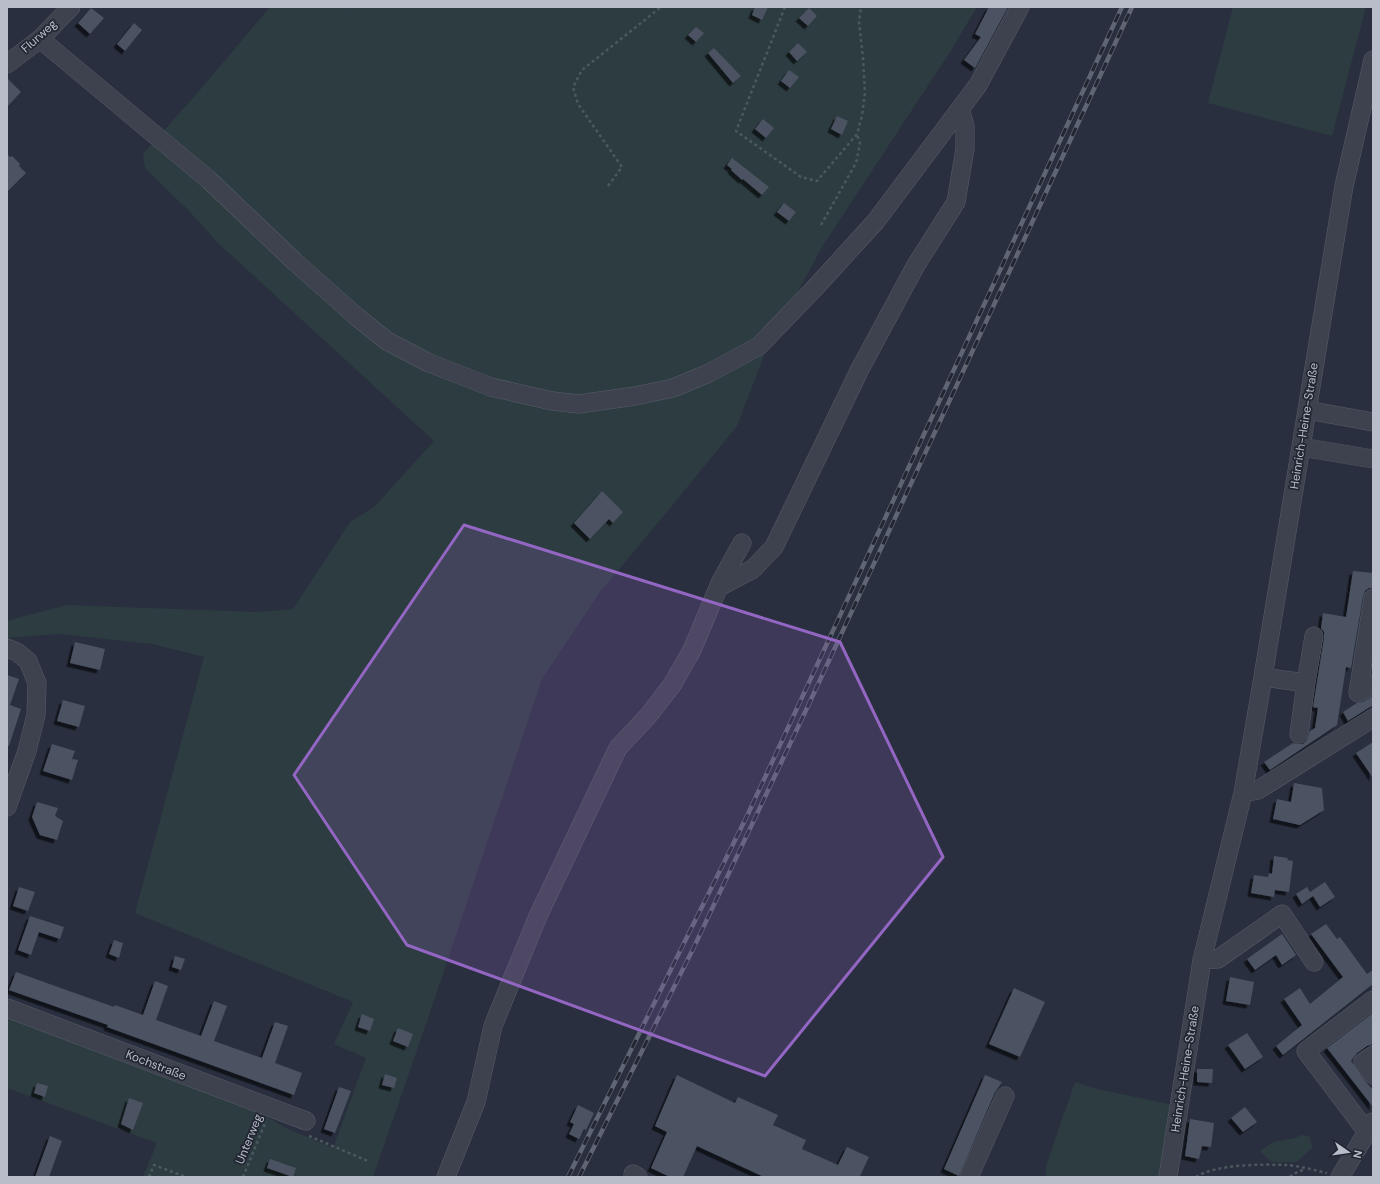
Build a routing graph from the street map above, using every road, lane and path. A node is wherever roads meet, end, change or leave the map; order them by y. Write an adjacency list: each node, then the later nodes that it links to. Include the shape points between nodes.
1 (71, 7): 6 (street, Flurweg)
2 (661, 7): 12 (path, via 582,70 573,87 578,104 622,167)
3 (785, 7): 11 (path, via 736,131 801,177 817,181)
4 (861, 7): 11 (path, via 859,22 865,92)
5 (1020, 7): 10 (street, via 978,85)
6 (40, 39): 8 (street, Flurweg); 10 (street, via 209,180 307,272 387,341 429,364 491,388 579,404 673,388 709,373 759,346 876,221)
7 (1373, 60): 9 (street, Heinrich-Heine-Straße)
8 (7, 64)
9 (1370, 88): 14 (street, Heinrich-Heine-Straße, via 1344,186)
10 (960, 109): 19 (street, via 965,126 965,149 956,202 916,265 860,369 774,547 753,568)
11 (857, 134): 13 (path, via 860,144 856,163)
12 (608, 186)
13 (820, 225)
14 (1307, 410): 15 (street); 16 (street, Heinrich-Heine-Straße)
15 (1373, 422)
16 (1301, 447): 17 (street); 23 (street, Heinrich-Heine-Straße)
17 (1373, 459)
18 (742, 542): 19 (street)
19 (719, 587): 46 (street, via 692,650 672,685 618,748 538,916 493,1026 476,1102)
20 (1373, 598): 25 (street, via 1358,694)
21 (1314, 636): 24 (street)
22 (7, 648): 29 (street, via 28,661 37,683 36,715 27,751)
23 (1263, 677): 24 (street); 28 (street, Heinrich-Heine-Straße)
24 (1306, 683): 27 (street)
25 (1373, 684)
26 (1373, 718): 28 (street, via 1258,790)
27 (1299, 734)
28 (1243, 793): 30 (street, Heinrich-Heine-Straße)
29 (7, 807)
30 (1202, 960): 31 (street, via 1218,959 1282,914); 48 (street, Heinrich-Heine-Straße)
31 (1314, 962)
32 (1373, 1000): 38 (street, via 1306,1051)
33 (7, 1008): 37 (street, Kochstraße)
34 (1373, 1055): 35 (street, via 1363,1062)
35 (1373, 1075)
36 (1005, 1096): 47 (street)
37 (271, 1108): 39 (street, Kochstraße); 45 (path, Unterweg)
38 (1370, 1127): 42 (street)
39 (305, 1128): 40 (path)
40 (368, 1161)
41 (1306, 1168): 42 (path); 49 (path, via 1287,1165 1230,1166); 50 (path)
42 (1344, 1176)
43 (149, 1177): 44 (path, via 154,1165)
44 (186, 1177)
45 (243, 1177)
46 (446, 1177)
47 (969, 1177)
48 (1168, 1177)
49 (1196, 1177)
50 (1290, 1177)

